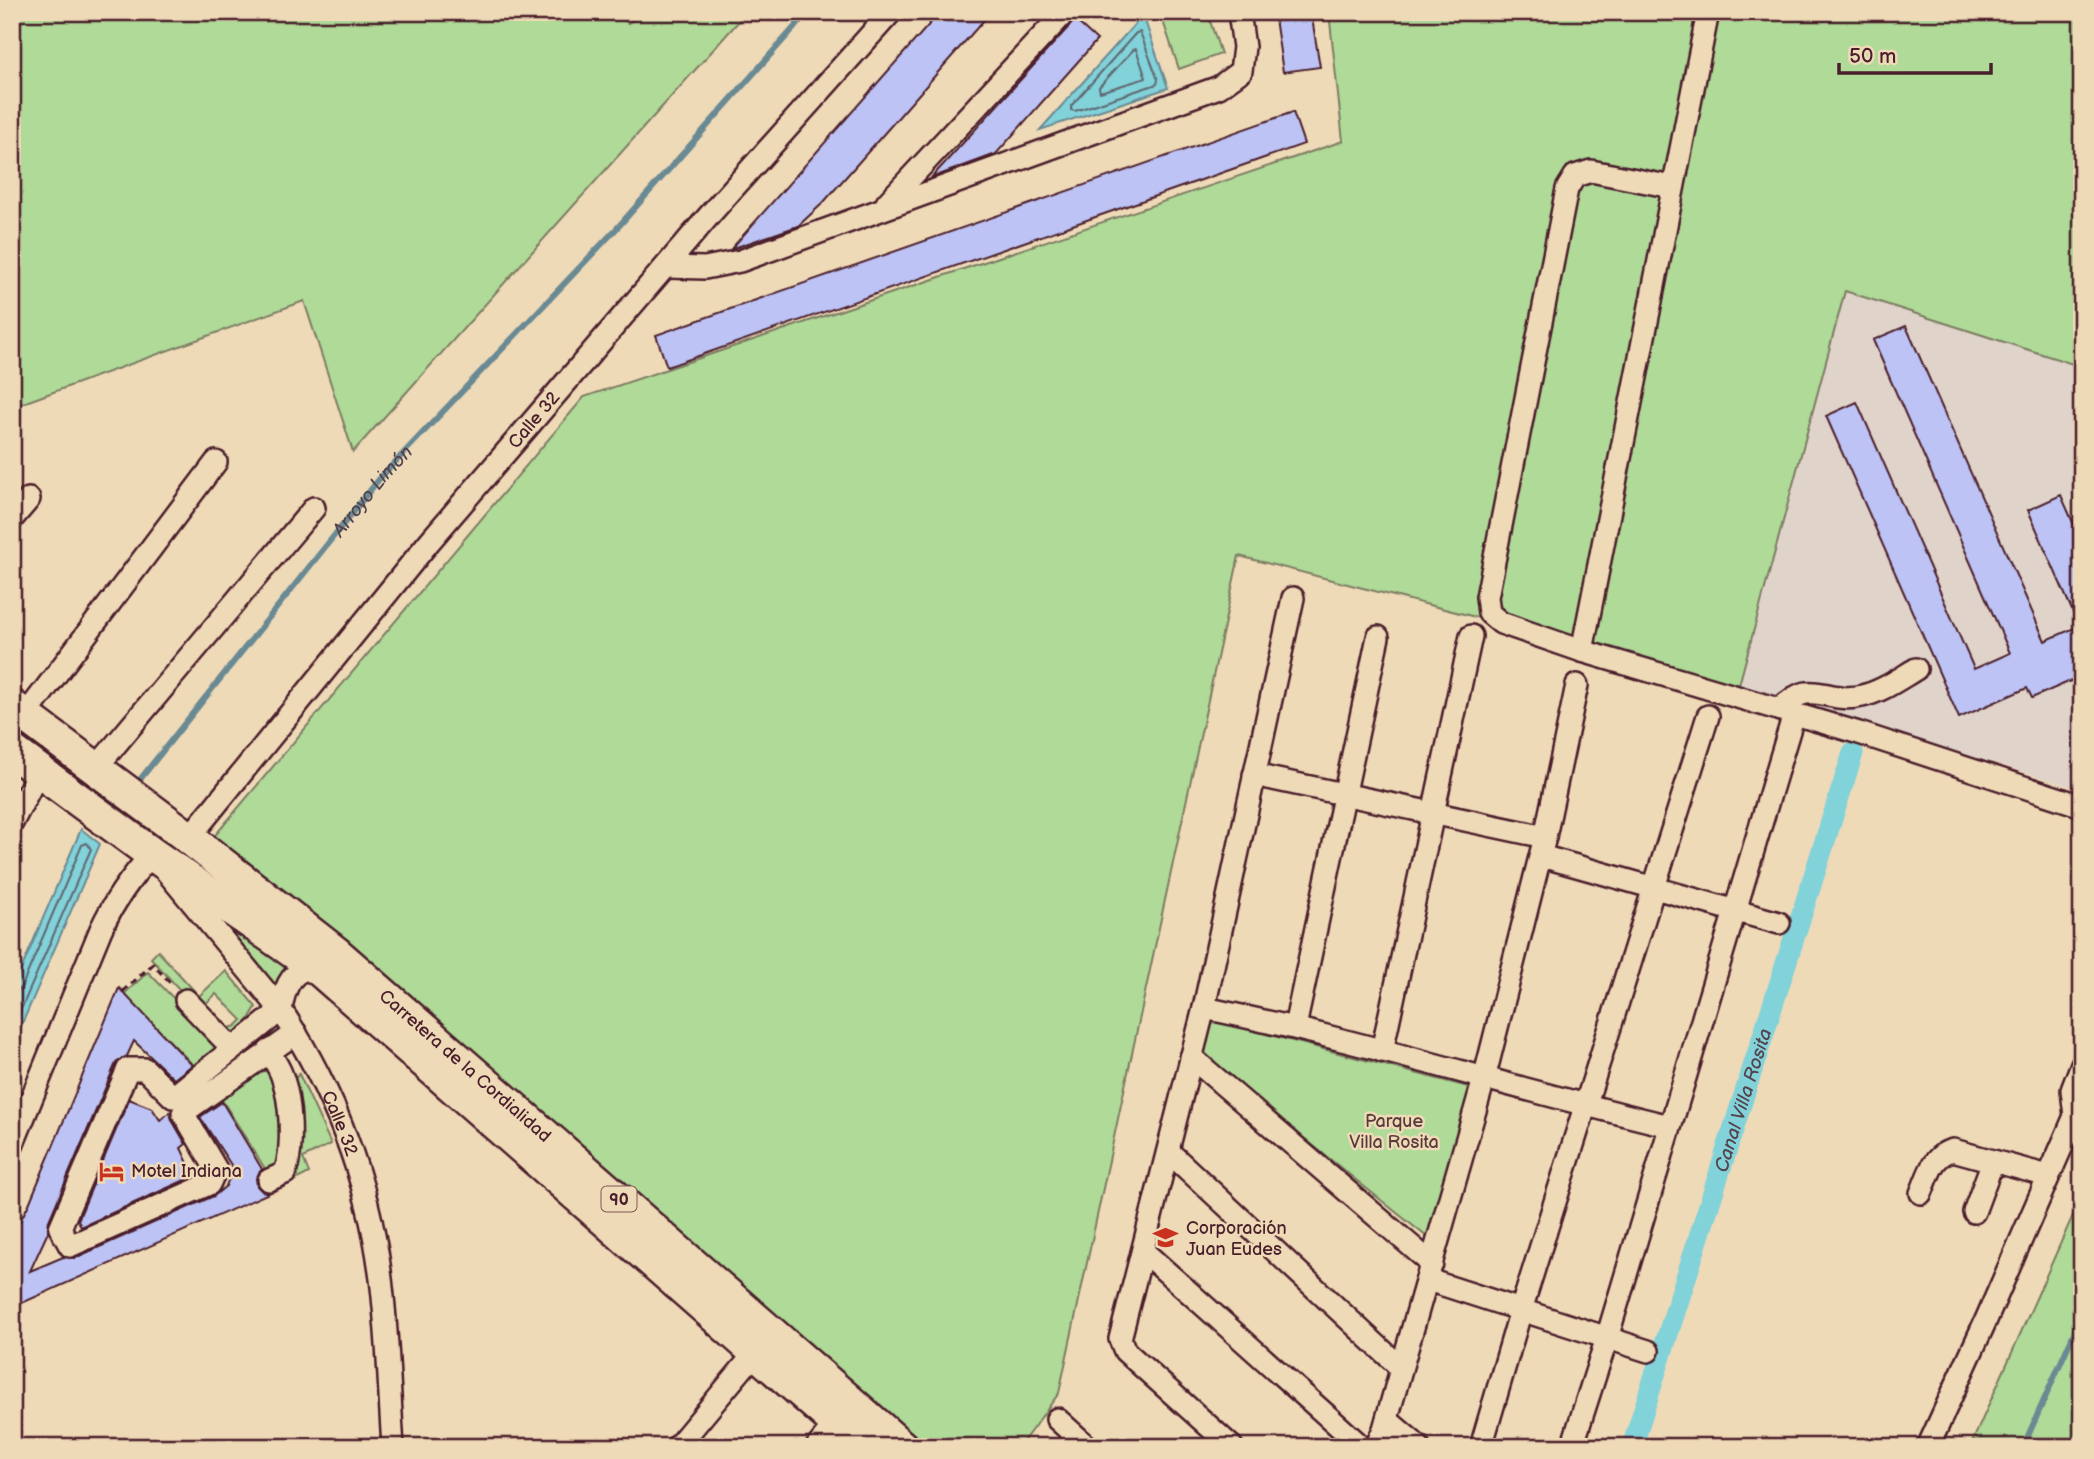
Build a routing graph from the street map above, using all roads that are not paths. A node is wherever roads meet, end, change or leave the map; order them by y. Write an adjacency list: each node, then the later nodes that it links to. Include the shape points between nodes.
1 (891, 12): 7 (street, Calle 32)
2 (1065, 12): 6 (street)
3 (1239, 12): 6 (street, via 1244,47 1241,71 1219,87)
4 (1708, 12): 5 (street)
5 (1672, 187): 15 (street); 15 (street, via 1591,171 1575,176 1567,188 1487,597 1489,613 1501,624)
6 (884, 207): 7 (street, via 740,261 705,268)
7 (667, 267): 29 (street, Calle 32, via 429,541)
8 (216, 462): 18 (street)
9 (29, 499): 11 (street)
10 (314, 508): 22 (street)
11 (12, 519)
12 (1293, 598): 24 (street)
13 (1472, 636): 27 (street)
14 (1378, 637): 25 (street)
15 (1582, 651): 19 (street)
16 (1916, 669): 19 (street, via 1858,697 1807,692 1790,699)
17 (1577, 685): 30 (street)
18 (19, 711): 22 (highway, Carretera de la Cordialidad / 90)
19 (1787, 712): 26 (street); 33 (street)
20 (1708, 716): 32 (street)
21 (12, 751): 23 (highway, Carretera de la Cordialidad / 90)
22 (96, 768): 29 (highway, Carretera de la Cordialidad / 90)
23 (39, 771): 28 (street); 31 (highway, Carretera de la Cordialidad / 90)
24 (1254, 775): 25 (street); 37 (street)
25 (1345, 795): 27 (street); 39 (street)
26 (2082, 806)
27 (1433, 813): 30 (street); 43 (street)
28 (12, 823)
29 (190, 838): 70 (highway, Carretera de la Cordialidad / 90, via 335,952)
30 (1543, 847): 32 (street); 46 (street)
31 (143, 848): 35 (highway, Carretera de la Cordialidad / 90); 38 (street, Calle 32); 50 (street, via 135,873 101,929)
32 (1655, 888): 33 (street); 47 (street)
33 (1736, 911): 34 (street); 49 (street)
34 (1779, 923)
35 (321, 971): 38 (street, via 306,970 292,978); 62 (highway, Carretera de la Cordialidad / 90)
36 (186, 1000): 41 (street)
37 (1204, 1009): 39 (street); 44 (street)
38 (281, 1010): 40 (street, Calle 32); 41 (street)
39 (1295, 1027): 43 (street)
40 (296, 1033): 42 (street); 67 (street, Calle 32, via 349,1142 364,1188 380,1273)
41 (233, 1049): 42 (street, via 173,1097 145,1069 128,1069 60,1228 70,1246 209,1184 216,1169 183,1113)
42 (269, 1051): 54 (street, via 282,1076 290,1116 289,1163 285,1173)
43 (1382, 1051): 46 (street)
44 (1191, 1057): 51 (street); 58 (street)
45 (2082, 1064): 48 (street, via 2072,1090)
46 (1484, 1079): 47 (street); 58 (street)
47 (1586, 1106): 49 (street); 59 (street)
48 (2078, 1108): 53 (street)
49 (1670, 1126): 60 (street)
50 (12, 1146)
51 (1169, 1152): 57 (street); 63 (street)
52 (1993, 1161): 53 (street); 55 (street, via 1952,1150 1942,1153); 56 (street)
53 (2048, 1176): 78 (street)
54 (269, 1180)
55 (1921, 1193)
56 (1974, 1212)
57 (1143, 1251): 72 (street, via 1122,1345); 73 (street)
58 (1430, 1272): 59 (street); 63 (street)
59 (1521, 1310): 60 (street); 76 (street)
60 (1607, 1338): 61 (street); 77 (street)
61 (1648, 1351)
62 (756, 1352): 66 (highway, Carretera de la Cordialidad / 90); 68 (street)
63 (1401, 1367): 65 (street)
64 (1057, 1419): 71 (street)
65 (1387, 1420): 74 (street); 75 (street)
66 (827, 1435): 69 (highway, Carretera de la Cordialidad / 90)
67 (393, 1447)
68 (677, 1447)
69 (864, 1447)
70 (902, 1447)
71 (1088, 1447)
72 (1232, 1447)
73 (1362, 1447)
74 (1376, 1447)
75 (1419, 1447)
76 (1481, 1447)
77 (1572, 1447)
78 (1928, 1447)

